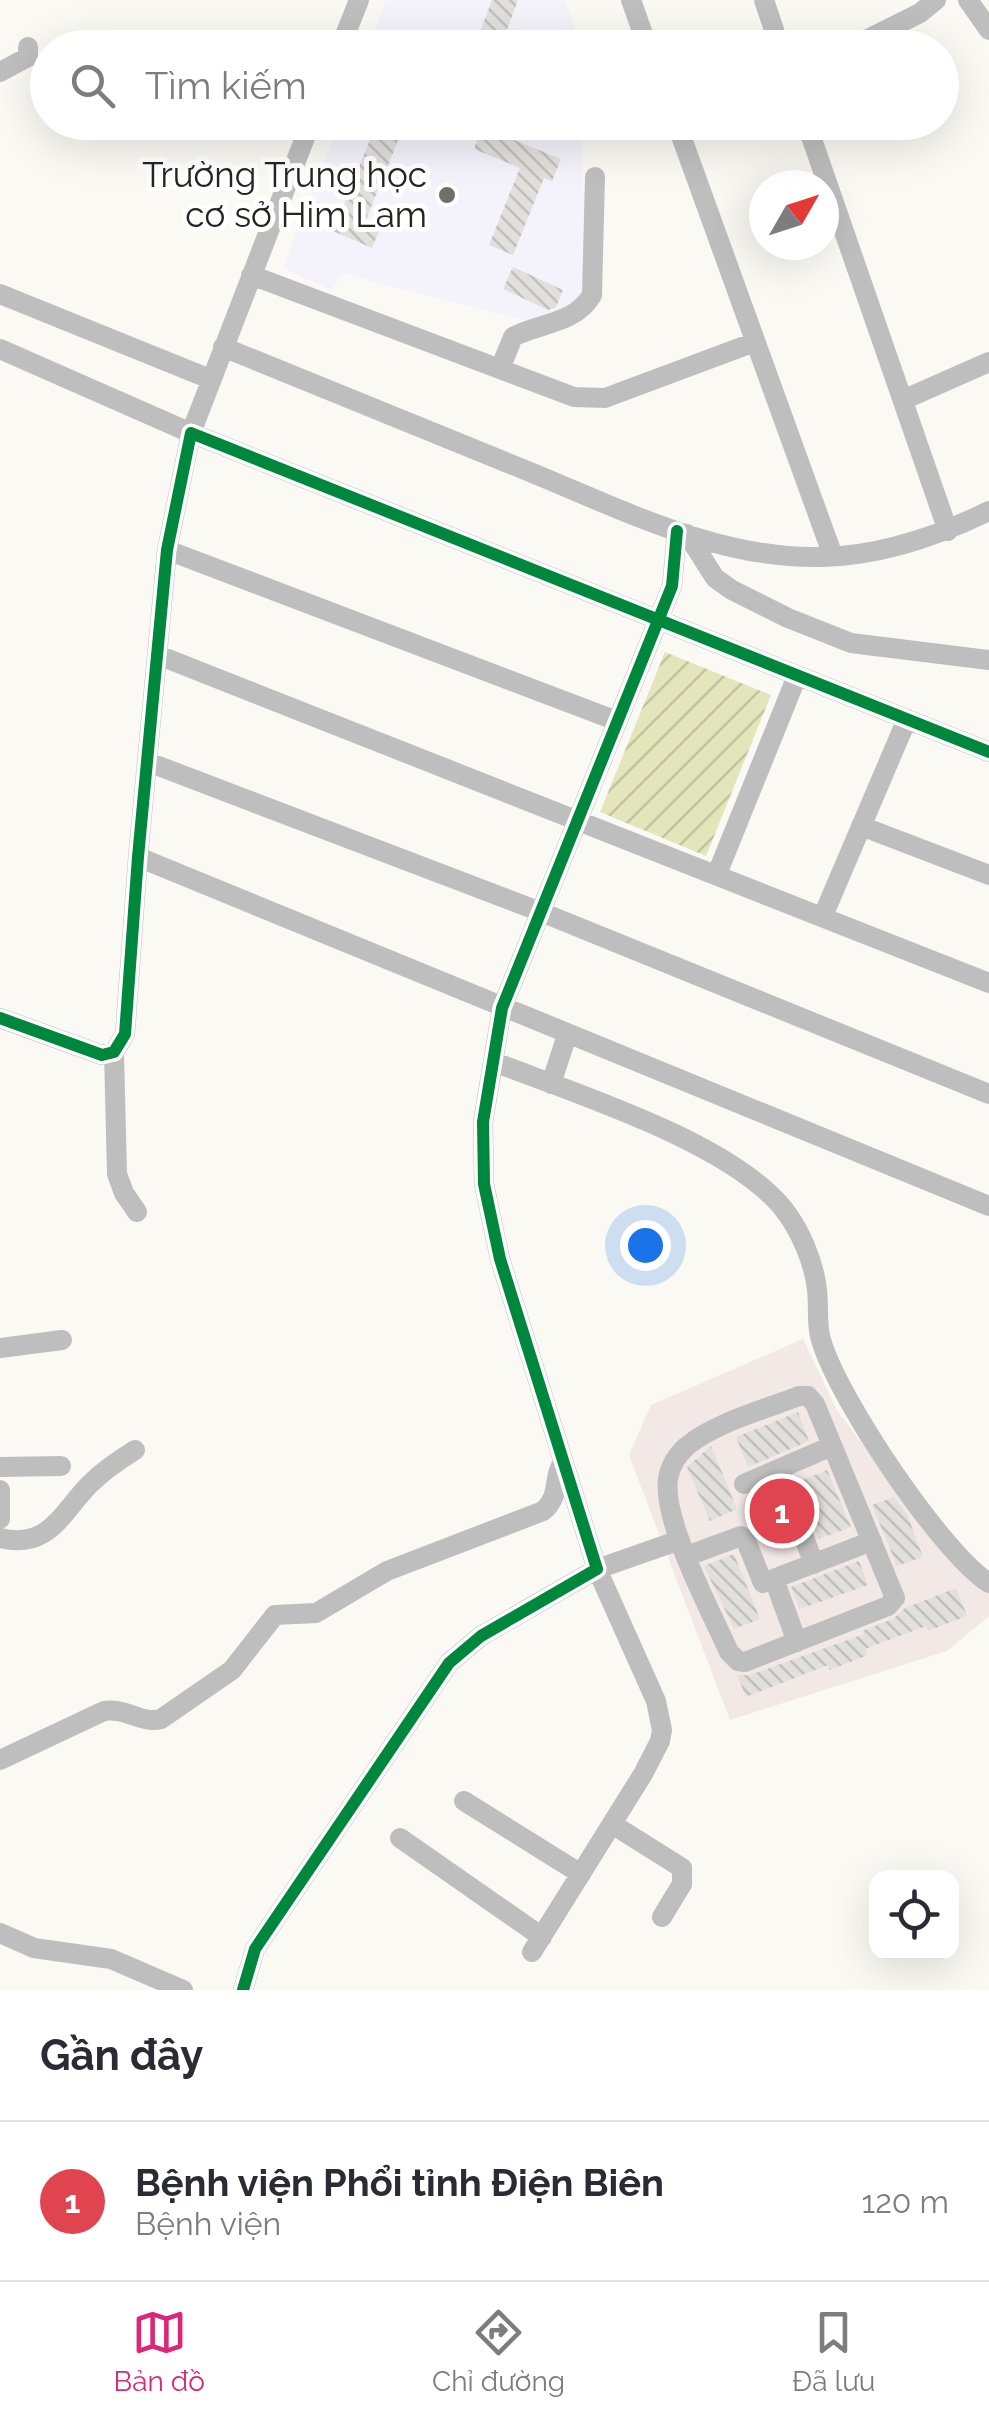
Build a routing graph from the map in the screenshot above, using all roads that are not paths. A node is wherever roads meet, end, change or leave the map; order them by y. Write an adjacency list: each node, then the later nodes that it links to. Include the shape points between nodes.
1 (358, 0): 6 (street)
2 (631, 0): 7 (street)
3 (764, 0): 8 (street)
4 (936, 0): 9 (street)
5 (968, 0): 10 (street)
6 (347, 30)
7 (642, 30)
8 (774, 30)
9 (887, 30)
10 (989, 30)
11 (28, 47): 12 (street, via 24,61)
12 (0, 72)
13 (304, 140): 17 (street)
14 (682, 140): 19 (street)
15 (812, 140): 25 (street)
16 (595, 177): 23 (street, via 592,295 577,311 513,337)
17 (251, 275): 20 (street); 23 (street)
18 (0, 294): 24 (street)
19 (755, 342): 23 (street, via 605,398 574,398); 31 (street)
20 (223, 347): 24 (street); 29 (street)
21 (1, 352): 26 (street)
22 (989, 362): 25 (street)
23 (500, 369)
24 (208, 383): 26 (street)
25 (903, 400): 28 (street)
26 (191, 433): 30 (street); 32 (street)
27 (989, 511): 28 (street)
28 (948, 530): 31 (street)
29 (682, 532): 31 (street, via 758,553); 32 (street); 34 (street, via 715,578 788,618 852,642)
30 (167, 550): 33 (street); 37 (street)
31 (833, 556)
32 (658, 620): 35 (street); 37 (street)
33 (158, 655): 39 (street); 40 (street)
34 (989, 660)
35 (798, 676): 36 (street); 43 (street)
36 (908, 720): 38 (street); 41 (street)
37 (617, 721): 40 (street)
38 (989, 752)
39 (148, 762): 42 (street); 45 (street)
40 (578, 818): 43 (street); 45 (street)
41 (862, 826): 44 (street); 46 (street)
42 (138, 857): 48 (street); 51 (street, via 125,1034)
43 (718, 874): 46 (street)
44 (989, 876)
45 (540, 912): 48 (street); 54 (street)
46 (823, 916): 47 (street)
47 (989, 982)
48 (502, 1008): 50 (street); 52 (street)
49 (0, 1018): 51 (street, via 102,1054)
50 (567, 1035): 53 (street); 55 (street)
51 (114, 1052): 56 (street, via 117,1174)
52 (494, 1062): 53 (street); 61 (street, via 483,1122 484,1184 500,1259)
53 (551, 1084): 74 (street, via 743,1170 785,1210 807,1252 820,1340 836,1380 928,1518)
54 (989, 1094)
55 (989, 1206)
56 (137, 1212)
57 (62, 1340): 58 (street)
58 (0, 1348)
59 (832, 1446): 64 (street); 69 (street); 70 (street, via 808,1396 702,1436 685,1448 668,1480)
60 (135, 1450): 68 (street, via 96,1479 52,1528 24,1541)
61 (564, 1462): 72 (street); 76 (street, via 554,1500 543,1511 387,1571 316,1612 274,1615 232,1670 161,1719 104,1711)
62 (61, 1466): 63 (street)
63 (0, 1467)
64 (778, 1469): 65 (street); 71 (street)
65 (744, 1484)
66 (0, 1490): 67 (street)
67 (0, 1520)
68 (0, 1538)
69 (872, 1541): 71 (street); 75 (street, via 894,1601)
70 (683, 1548): 72 (street); 73 (street, via 740,1536 760,1582); 75 (street, via 734,1658 745,1662)
71 (814, 1564): 73 (street)
72 (596, 1568): 78 (street, via 656,1701 662,1730); 84 (street, via 448,1663 255,1950)
73 (774, 1579): 75 (street)
74 (989, 1583)
75 (797, 1642)
76 (0, 1760)
77 (464, 1801): 80 (street)
78 (612, 1824): 80 (street); 81 (street, via 682,1868 682,1884)
79 (400, 1838): 80 (street, via 537,1945)
80 (580, 1874)
81 (662, 1917)
82 (0, 1933): 83 (street, via 34,1948 111,1960)
83 (183, 1990)
84 (243, 1990)

